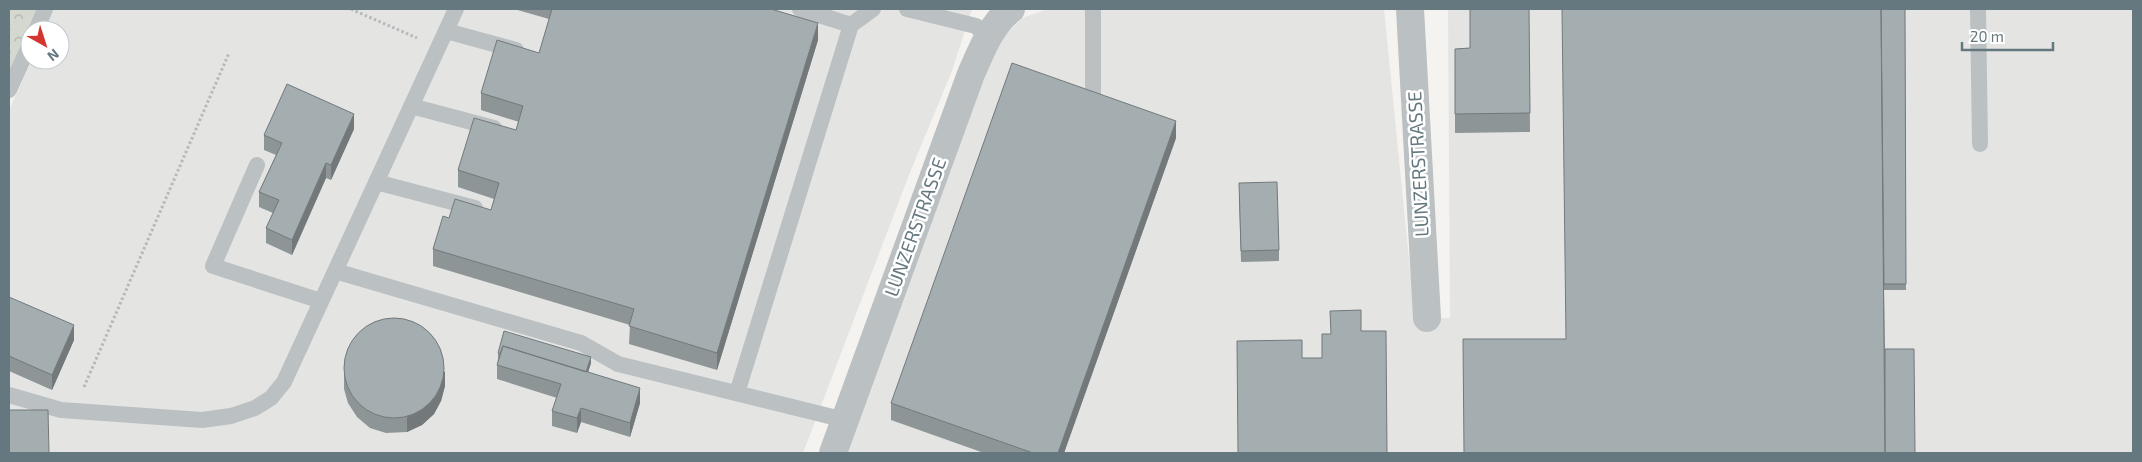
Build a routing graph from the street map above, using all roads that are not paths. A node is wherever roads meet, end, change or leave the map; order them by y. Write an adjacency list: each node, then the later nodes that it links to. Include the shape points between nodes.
1 (456, 9): 10 (lane)
2 (800, 9): 9 (lane)
3 (873, 9): 9 (lane)
4 (907, 9): 11 (lane, via 976,26)
5 (1011, 9): 11 (street, LUNZERSTRASSE)
6 (1093, 9): 15 (lane)
7 (1410, 9): 24 (street, LUNZERSTRASSE)
8 (1978, 9): 18 (lane)
9 (852, 25): 25 (lane)
10 (446, 31): 12 (lane); 16 (lane)
11 (987, 37): 27 (street, LUNZERSTRASSE)
12 (528, 54)
13 (20, 66): 14 (lane)
14 (9, 90)
15 (1093, 96)
16 (411, 106): 17 (lane); 20 (lane)
17 (513, 133)
18 (1980, 144)
19 (257, 165): 23 (lane, via 213,266)
20 (376, 182): 21 (lane); 22 (lane)
21 (489, 212)
22 (335, 270): 23 (lane); 25 (lane, via 581,343 618,364)
23 (322, 300): 26 (lane, via 284,382 271,398 255,408 231,416 202,420 61,410)
24 (1427, 318)
25 (737, 393): 27 (lane)
26 (9, 395)
27 (845, 420): 28 (street, LUNZERSTRASSE)
28 (833, 453)

